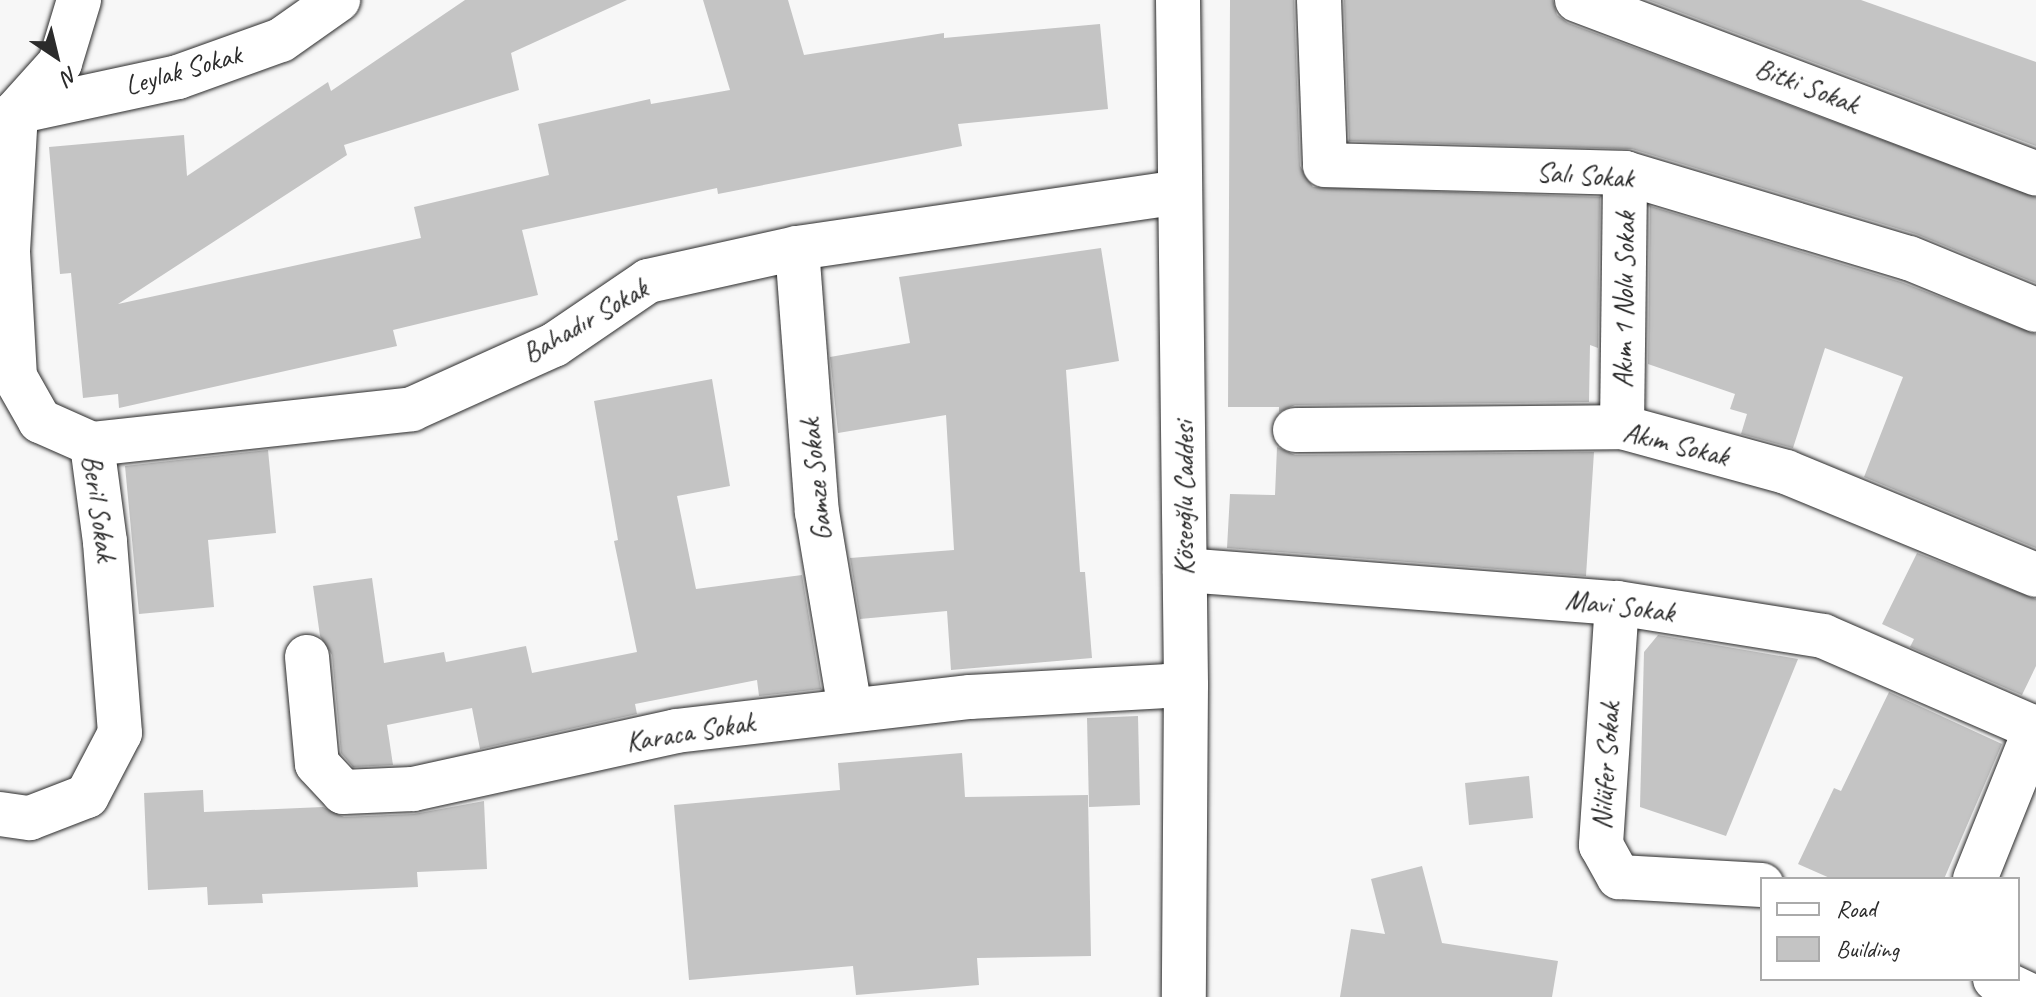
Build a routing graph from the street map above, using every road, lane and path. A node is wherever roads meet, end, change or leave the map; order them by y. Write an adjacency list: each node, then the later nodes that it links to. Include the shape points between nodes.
1 (79, 0): 6 (street, via 60,63)
2 (338, 0): 6 (street, Leylak Sokak, via 281,40 178,77)
3 (1178, 0): 9 (street, Köseoğlu Caddesi)
4 (1319, 0): 7 (street, Salı Sokak, via 1325,165)
5 (1577, 0): 8 (street, Bitki Sokak)
6 (16, 112): 14 (street, Beril Sokak, via 8,251 15,377 40,421)
7 (1625, 173): 11 (street, Salı Sokak, via 1909,258); 12 (street, Akım 1 Nolu Sokak)
8 (2036, 173)
9 (1179, 192): 10 (street, Bahadır Sokak); 15 (street, Köseoğlu Caddesi)
10 (797, 248): 14 (street, Bahadır Sokak, via 648,281 554,345 412,409); 20 (street, Gamze Sokak, via 817,512)
11 (2036, 310)
12 (1622, 427): 13 (street, Akım Sokak); 16 (street, Akım Sokak, via 1786,472)
13 (1295, 430)
14 (92, 444): 22 (street, Beril Sokak, via 120,733 87,796 30,818)
15 (1185, 570): 17 (street, Mavi Sokak); 19 (street, Köseoğlu Caddesi)
16 (2036, 575)
17 (1617, 603): 21 (street, Mavi Sokak, via 1823,636); 24 (street, Nilüfer Sokak, via 1601,845 1619,877)
18 (307, 657): 20 (street, Karaca Sokak, via 317,764 343,792 413,789 676,731)
19 (1186, 685): 20 (street, Karaca Sokak); 26 (street, Köseoğlu Caddesi)
20 (850, 709)
21 (2036, 727): 23 (street)
22 (0, 814)
23 (1976, 877)
24 (1760, 885)
25 (1999, 981): 27 (street)
26 (1184, 997)
27 (2033, 997)

